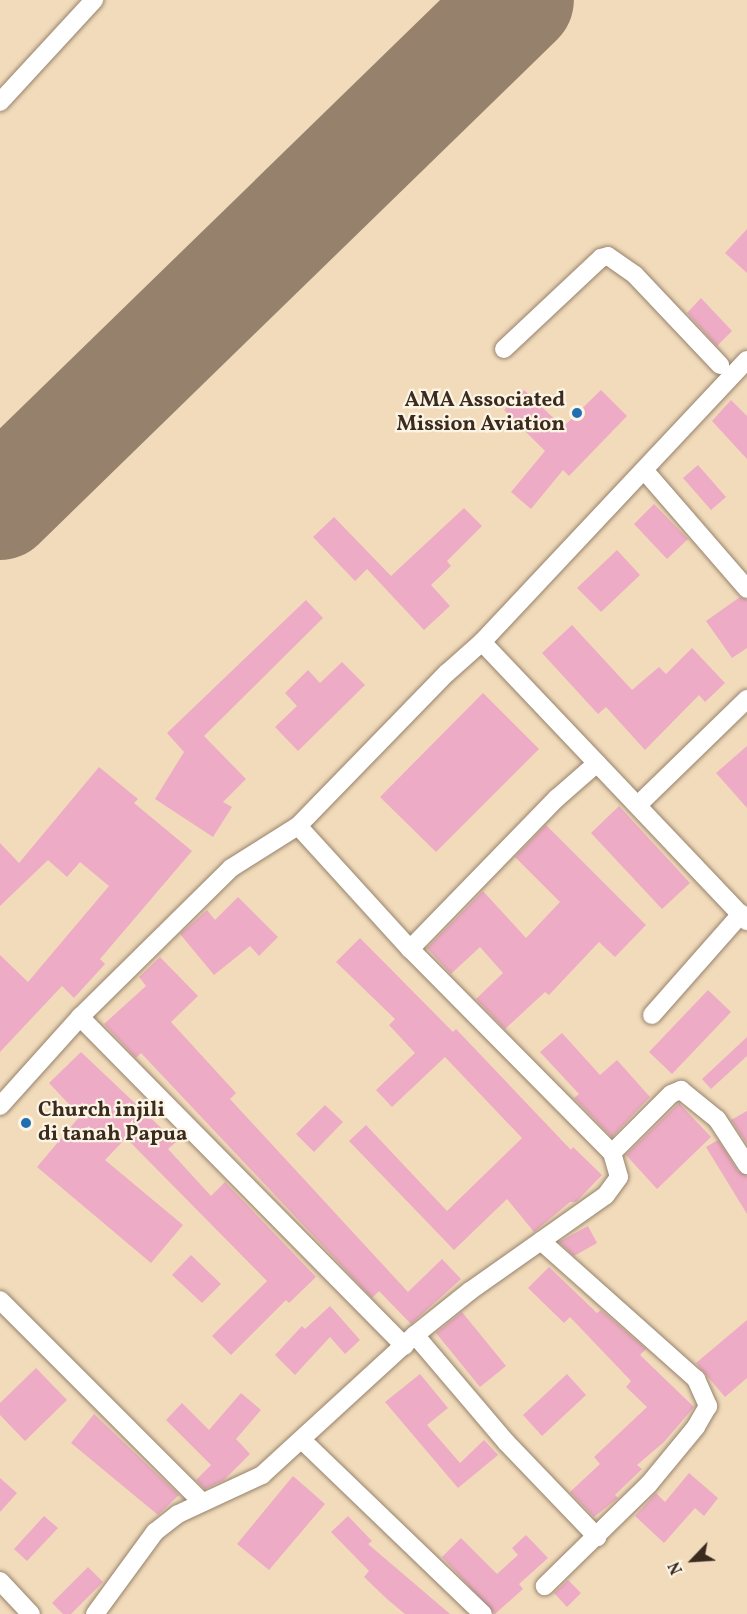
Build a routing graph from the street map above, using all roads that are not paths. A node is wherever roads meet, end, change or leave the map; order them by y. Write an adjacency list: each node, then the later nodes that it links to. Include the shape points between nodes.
1 (94, 0): 2 (street)
2 (0, 102)
3 (504, 349): 5 (street, via 601,258 608,256 635,275)
4 (747, 360): 6 (street)
5 (720, 365)
6 (644, 470): 7 (street); 8 (street)
7 (747, 589)
8 (482, 642): 10 (street); 12 (street)
9 (747, 699): 11 (street)
10 (597, 763): 11 (street); 14 (street, via 557,798)
11 (639, 804): 13 (street)
12 (298, 826): 14 (street); 16 (street, via 231,868)
13 (744, 917): 15 (street)
14 (410, 949): 18 (street)
15 (652, 1016)
16 (81, 1017): 17 (street); 22 (street)
17 (0, 1106)
18 (612, 1153): 19 (street, via 671,1094 681,1090 717,1119); 20 (street, via 620,1171 616,1186)
19 (747, 1165)
20 (541, 1242): 22 (street); 25 (street, via 696,1379 708,1406 671,1460)
21 (0, 1300): 24 (street)
22 (409, 1340): 23 (street); 25 (street)
23 (302, 1440): 24 (street, via 245,1486); 30 (street)
24 (202, 1502): 29 (street, via 155,1532)
25 (597, 1537): 27 (street)
26 (0, 1581): 28 (street)
27 (545, 1587)
28 (31, 1614)
29 (95, 1614)
30 (483, 1614)

